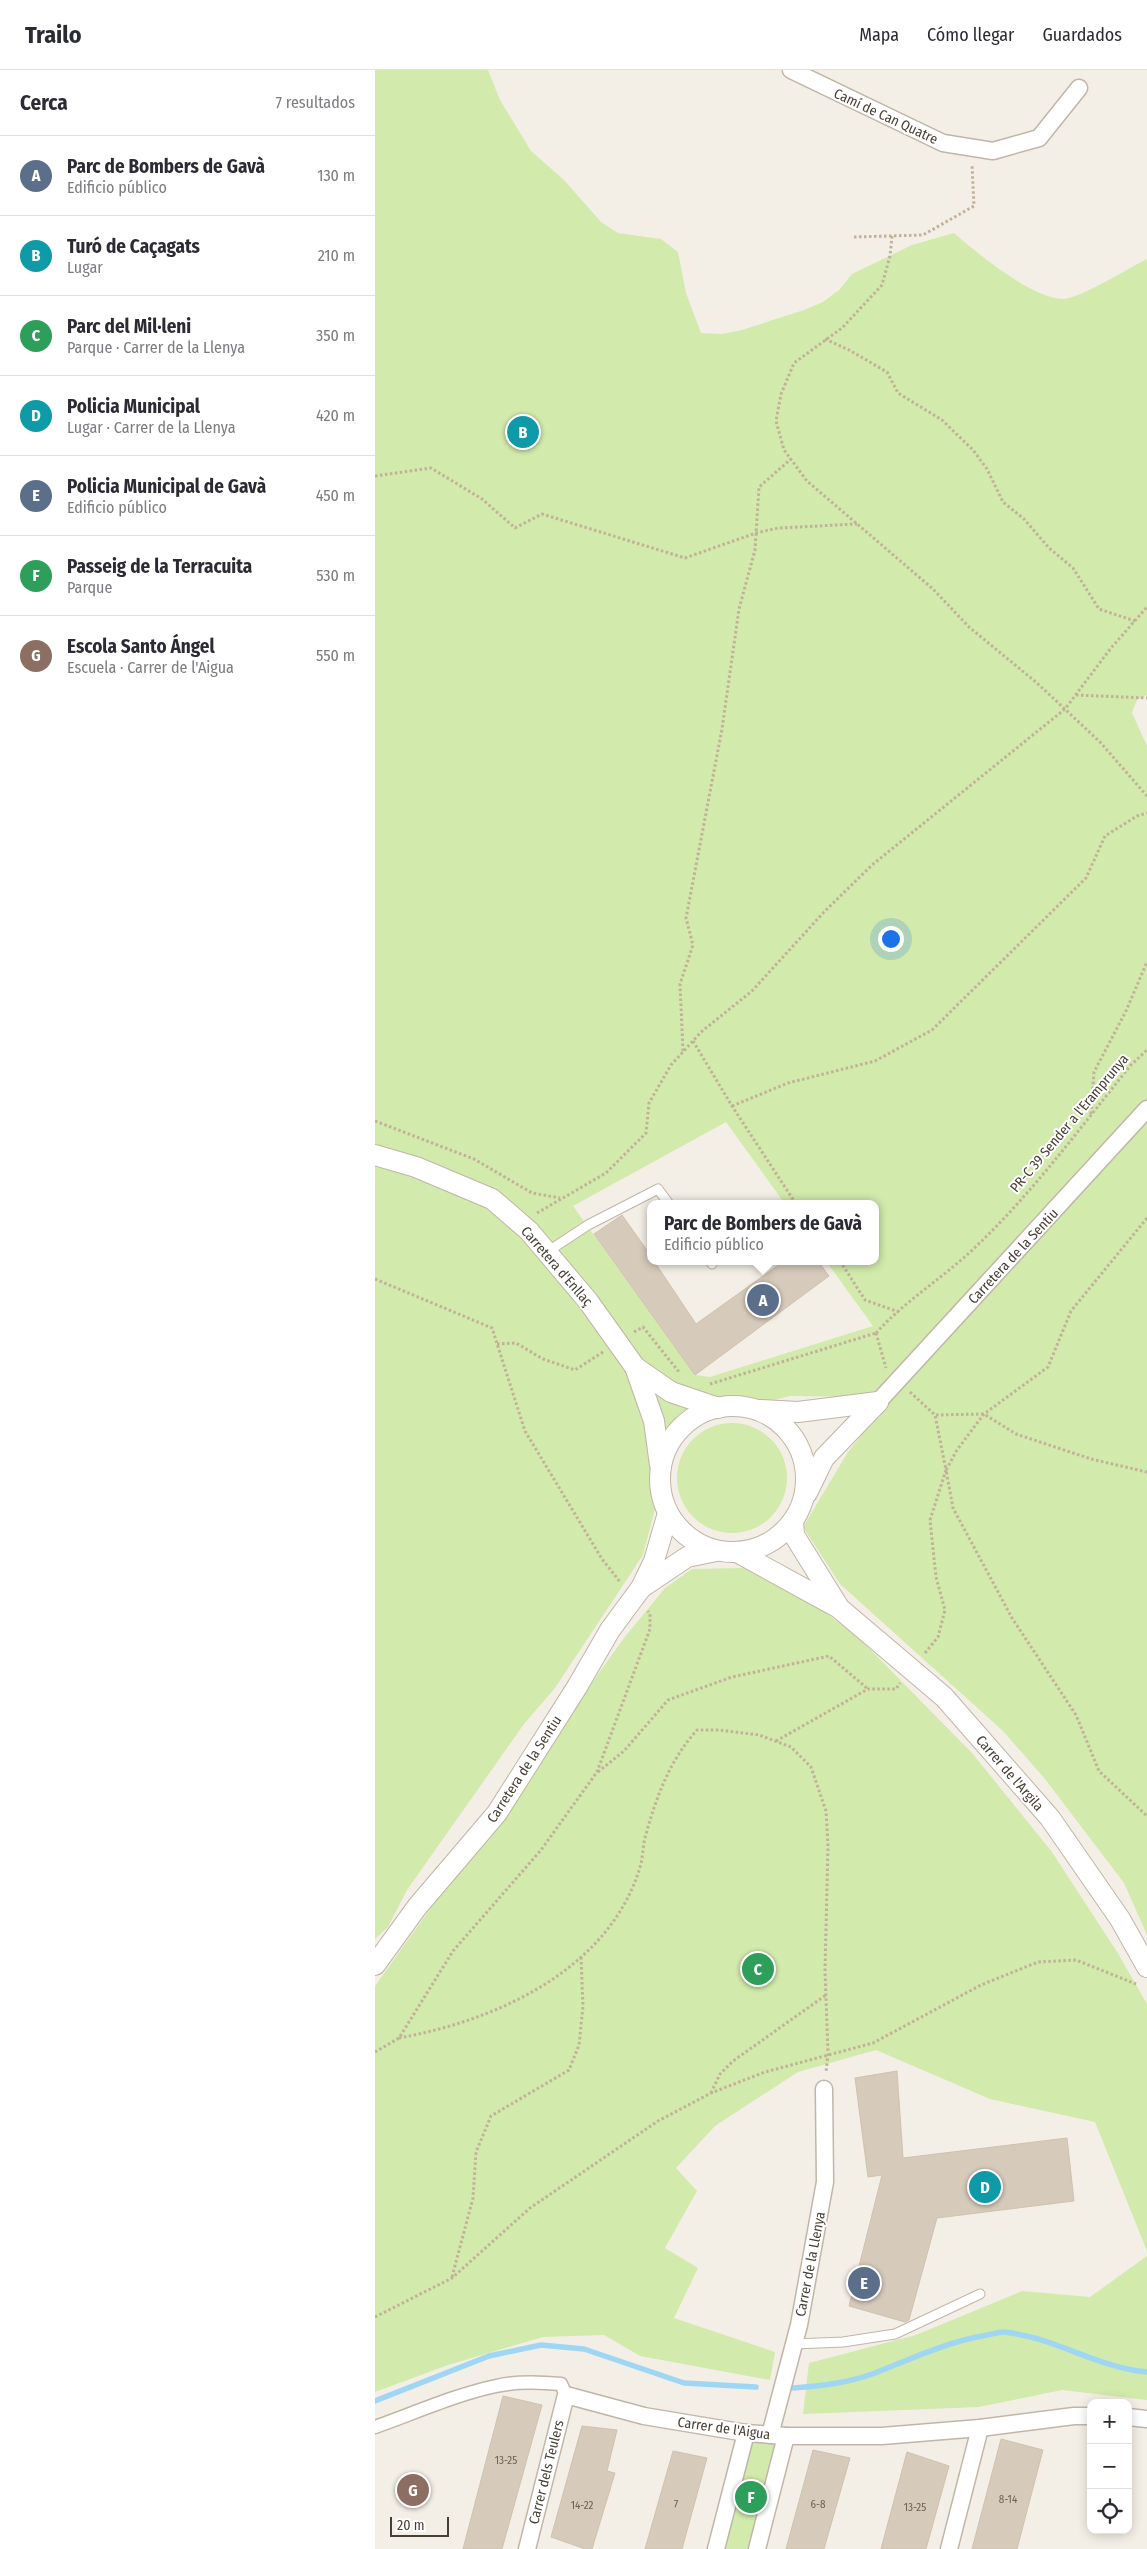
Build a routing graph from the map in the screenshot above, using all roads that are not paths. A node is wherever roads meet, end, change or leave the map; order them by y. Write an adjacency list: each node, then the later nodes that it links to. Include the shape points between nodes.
1 (791, 70): 2 (street, Camí de Can Quatre, via 943,143 993,151 1039,138)
2 (1079, 88)
3 (1147, 1110): 8 (street, Carretera de la Sentiu)
4 (375, 1155): 6 (street, Carretera d'Enllaç, via 416,1167 492,1199)
5 (666, 1200): 6 (lane, via 658,1189 587,1225)
6 (547, 1252): 7 (street, Carretera d'Enllaç, via 588,1301)
7 (635, 1368): 9 (street, Carretera d'Enllaç, via 671,1392); 11 (street, Carretera d'Enllaç, via 654,1421)
8 (878, 1402): 10 (street, via 798,1412); 12 (street, Carretera de la Sentiu, via 824,1458)
9 (718, 1408): 10 (street, via 737,1406); 11 (street, via 698,1416 680,1429 667,1447)
10 (755, 1410): 12 (street, via 786,1430 802,1454 807,1476)
11 (661, 1468): 13 (street, via 661,1491)
12 (804, 1499): 14 (street)
13 (667, 1513): 15 (street, via 680,1530 697,1543); 17 (street, Carretera de la Sentiu, via 654,1561)
14 (793, 1521): 16 (street, via 778,1537 759,1548); 18 (street, Carrer de l'Argila, via 794,1535)
15 (716, 1551): 16 (street); 17 (street, Carretera de la Sentiu, via 687,1557)
16 (737, 1552): 18 (street, Carrer de l'Argila)
17 (637, 1592): 19 (street, Carretera de la Sentiu, via 497,1813 417,1907)
18 (839, 1608): 20 (street, Carrer de l'Argila, via 944,1697 1050,1818 1120,1919)
19 (375, 1965)
20 (1147, 1966)
21 (824, 2090): 23 (street, Carrer de la Llenya, via 825,2182)
22 (980, 2294): 23 (lane, via 895,2334 843,2342)
23 (794, 2344): 31 (street, Carrer de la Llenya)
24 (566, 2395): 28 (street, Carrer de l'Aigua, via 561,2384 497,2385 454,2397); 30 (street, Carrer de l'Aigua, via 644,2416); 32 (street, Carrer dels Teulers)
25 (1087, 2416): 29 (street, Carrer de l'Aigua)
26 (1132, 2417): 27 (street)
27 (1147, 2419)
28 (375, 2427)
29 (980, 2428): 31 (street, Carrer de l'Aigua, via 882,2436); 35 (street)
30 (746, 2433): 31 (street, Carrer de l'Aigua); 33 (street)
31 (778, 2436): 34 (street, Carrer de la Llenya)
32 (527, 2549)
33 (716, 2549)
34 (757, 2549)
35 (949, 2549)

